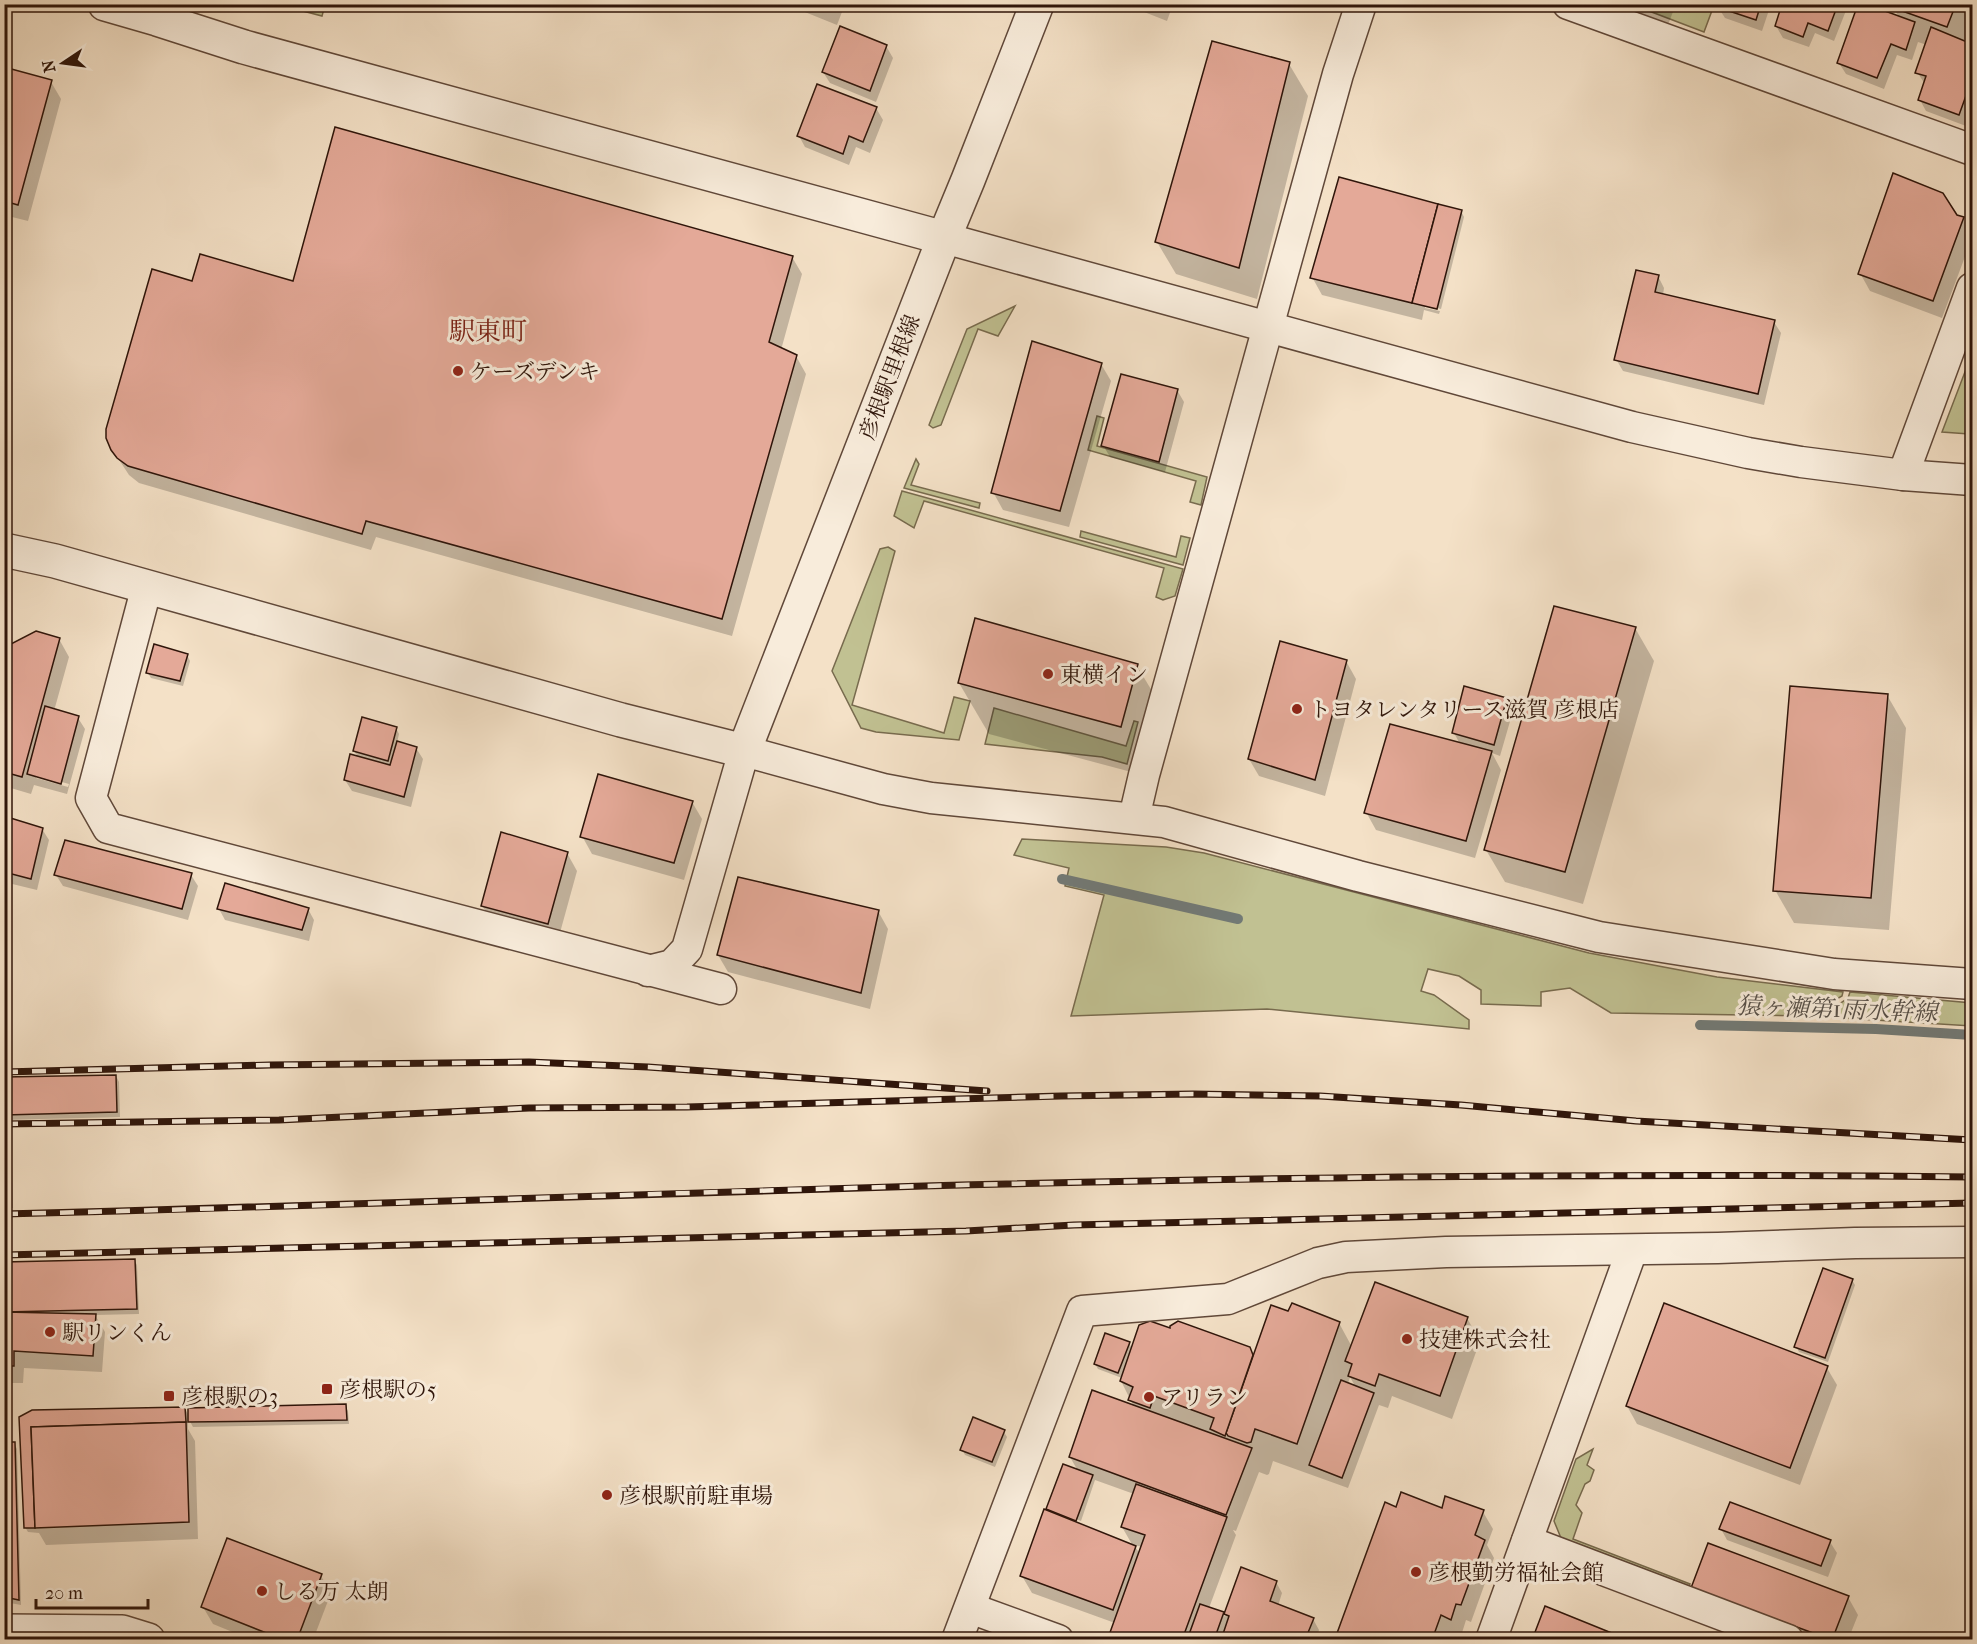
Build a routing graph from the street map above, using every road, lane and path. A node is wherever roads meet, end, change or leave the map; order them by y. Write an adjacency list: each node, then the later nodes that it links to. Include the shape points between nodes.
1 (105, 4): 5 (street)
2 (1037, 4): 7 (street, 彦根駅里根線)
3 (1361, 4): 9 (street)
4 (1568, 4): 6 (street)
5 (158, 11): 7 (street, via 255,51)
6 (1972, 150)
7 (944, 238): 9 (street); 14 (street, 彦根駅里根線)
8 (1972, 288): 10 (street)
9 (1269, 326): 10 (street, via 1632,427 1748,453); 15 (street)
10 (1903, 475): 11 (street)
11 (1972, 480)
12 (4, 550): 13 (street)
13 (147, 586): 14 (street); 16 (street, via 91,798 108,828)
14 (744, 751): 15 (street, via 882,789 931,798); 16 (street, via 687,949 672,965)
15 (1134, 818): 17 (street, via 1164,822 1599,937 1834,974)
16 (648, 970): 18 (street)
17 (1972, 984)
18 (721, 989)
19 (1972, 1242): 20 (street)
20 (1632, 1250): 21 (street); 22 (street, via 1346,1257 1318,1263 1228,1299 1082,1311)
21 (1527, 1541): 27 (street); 28 (street)
22 (970, 1608): 25 (street); 26 (street)
23 (4, 1631): 24 (street, via 122,1632)
24 (147, 1640)
25 (957, 1640)
26 (1058, 1640)
27 (1491, 1640)
28 (1788, 1640)

